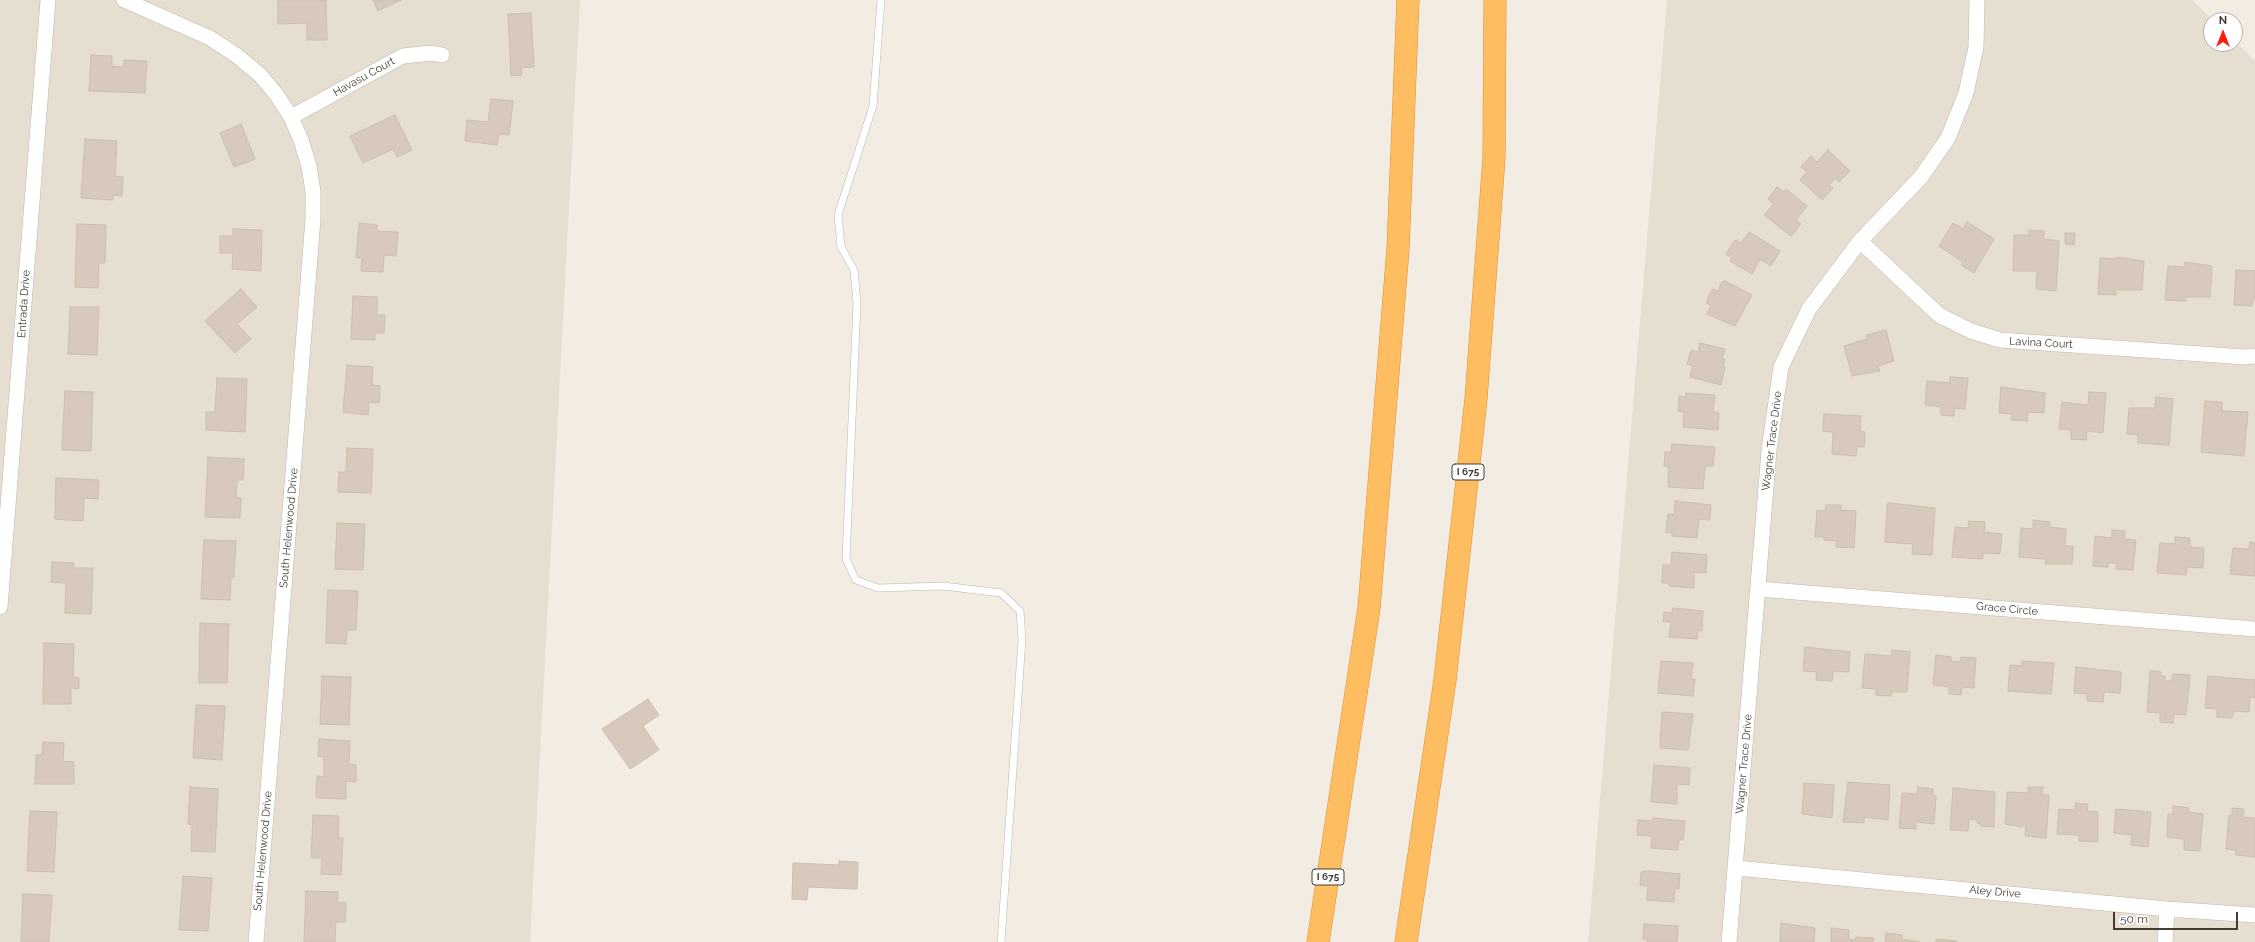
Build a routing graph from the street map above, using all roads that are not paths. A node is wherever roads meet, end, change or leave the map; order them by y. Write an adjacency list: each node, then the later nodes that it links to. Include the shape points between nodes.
1 (48, 0): 12 (street, Entrada Drive)
2 (124, 0): 8 (street, South Helenwood Drive, via 190,28 236,55 260,74)
3 (881, 0): 18 (lane, via 873,106 838,215 840,247 854,270 857,303 846,558 856,580 878,588 943,586 1001,593 1020,611 1022,639)
4 (1408, 0): 19 (highway, I 675, via 1398,249 1369,608)
5 (1496, 0): 20 (highway, I 675, via 1494,158 1476,399 1445,680)
6 (1977, 0): 9 (street, Wagner Trace Drive, via 1976,47 1966,93 1948,138 1921,177)
7 (442, 55): 8 (street, Havasu Court, via 432,53 403,56)
8 (291, 117): 17 (street, South Helenwood Drive, via 309,166 314,219)
9 (1860, 242): 10 (street, Lavina Court, via 1939,315 1971,331 2000,340); 11 (street, Wagner Trace Drive, via 1809,309 1781,367 1769,450)
10 (2255, 356)
11 (1758, 589): 13 (street, Grace Circle); 14 (street, Wagner Trace Drive)
12 (0, 607)
13 (2255, 629)
14 (1736, 868): 15 (street, Aley Drive); 21 (street, Wagner Trace Drive)
15 (2167, 909): 16 (street, Aley Drive); 22 (street)
16 (2255, 915)
17 (256, 942)
18 (1001, 942)
19 (1318, 942)
20 (1406, 942)
21 (1730, 942)
22 (2165, 942)

